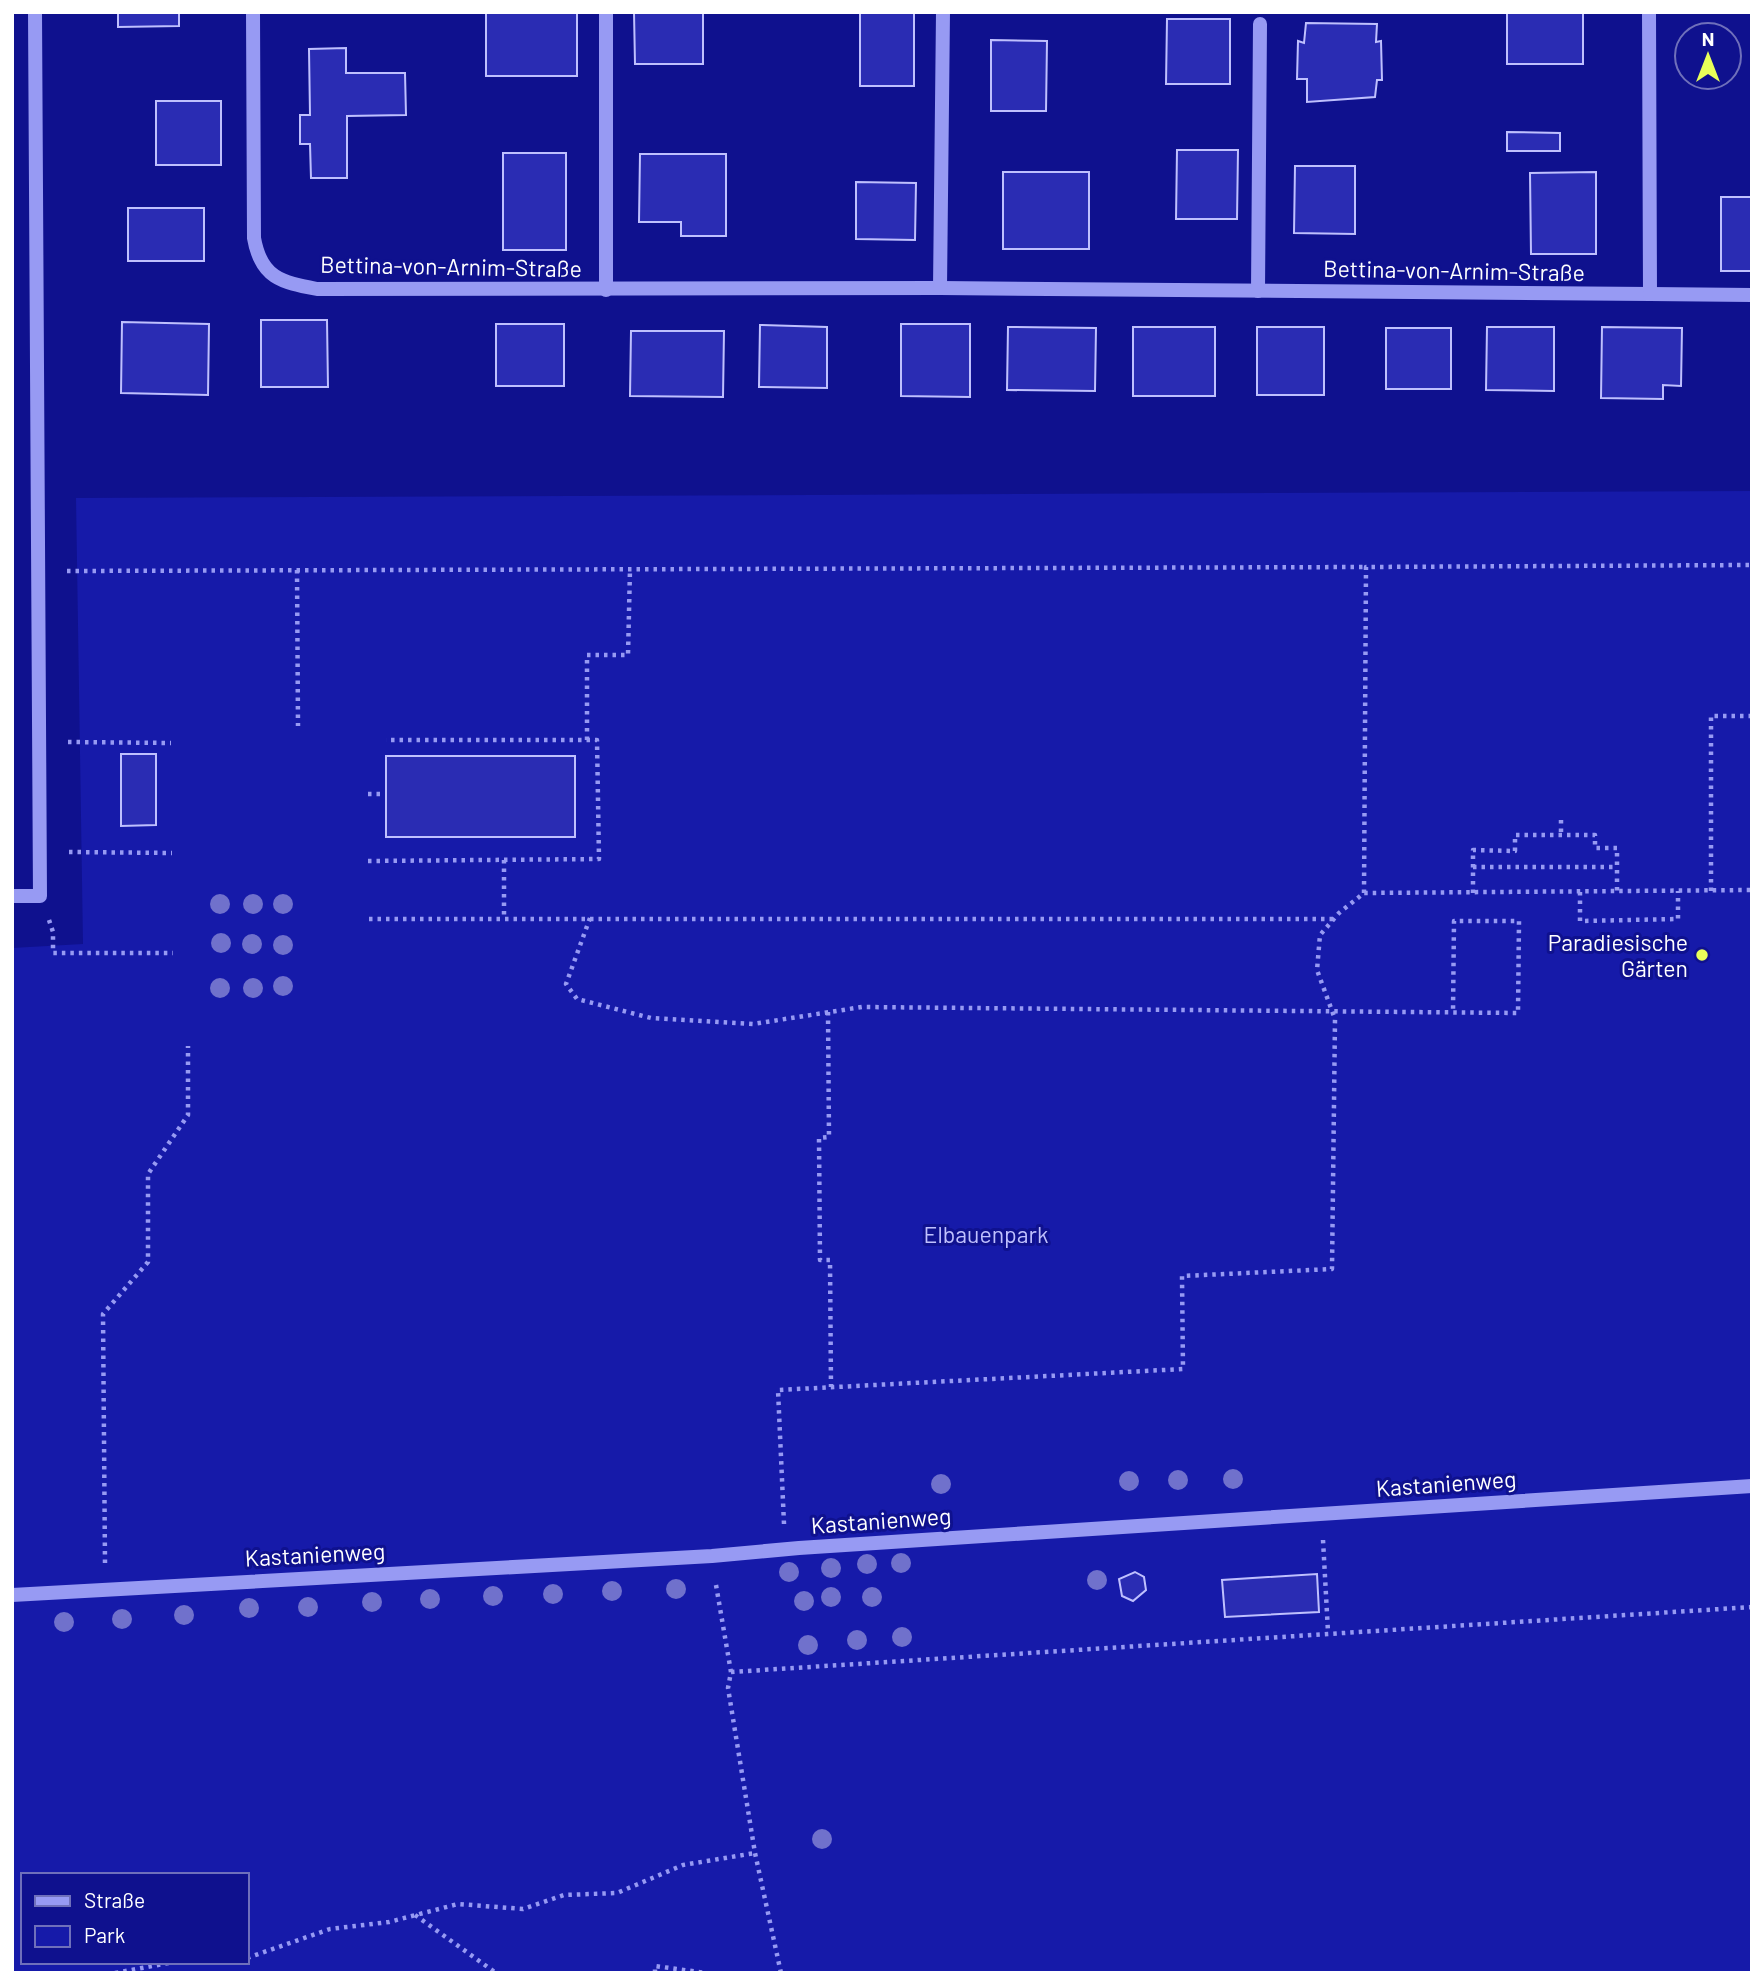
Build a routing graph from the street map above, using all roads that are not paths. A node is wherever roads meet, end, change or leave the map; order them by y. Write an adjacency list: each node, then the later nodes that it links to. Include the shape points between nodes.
1 (35, 12): 12 (street, via 40,896)
2 (253, 12): 8 (street, Bettina-von-Arnim-Straße, via 254,238 267,271 317,289)
3 (606, 12): 8 (street, Bettina-von-Arnim-Straße)
4 (943, 12): 7 (street)
5 (1649, 12): 10 (street)
6 (1260, 24): 9 (street)
7 (940, 288): 8 (street, Bettina-von-Arnim-Straße); 9 (street, Bettina-von-Arnim-Straße)
8 (606, 290)
9 (1258, 291): 10 (street, Bettina-von-Arnim-Straße)
10 (1650, 294): 11 (street, Bettina-von-Arnim-Straße)
11 (1752, 295)
12 (12, 896)
13 (1752, 1486): 14 (street, Kastanienweg, via 712,1556)
14 (12, 1595)

